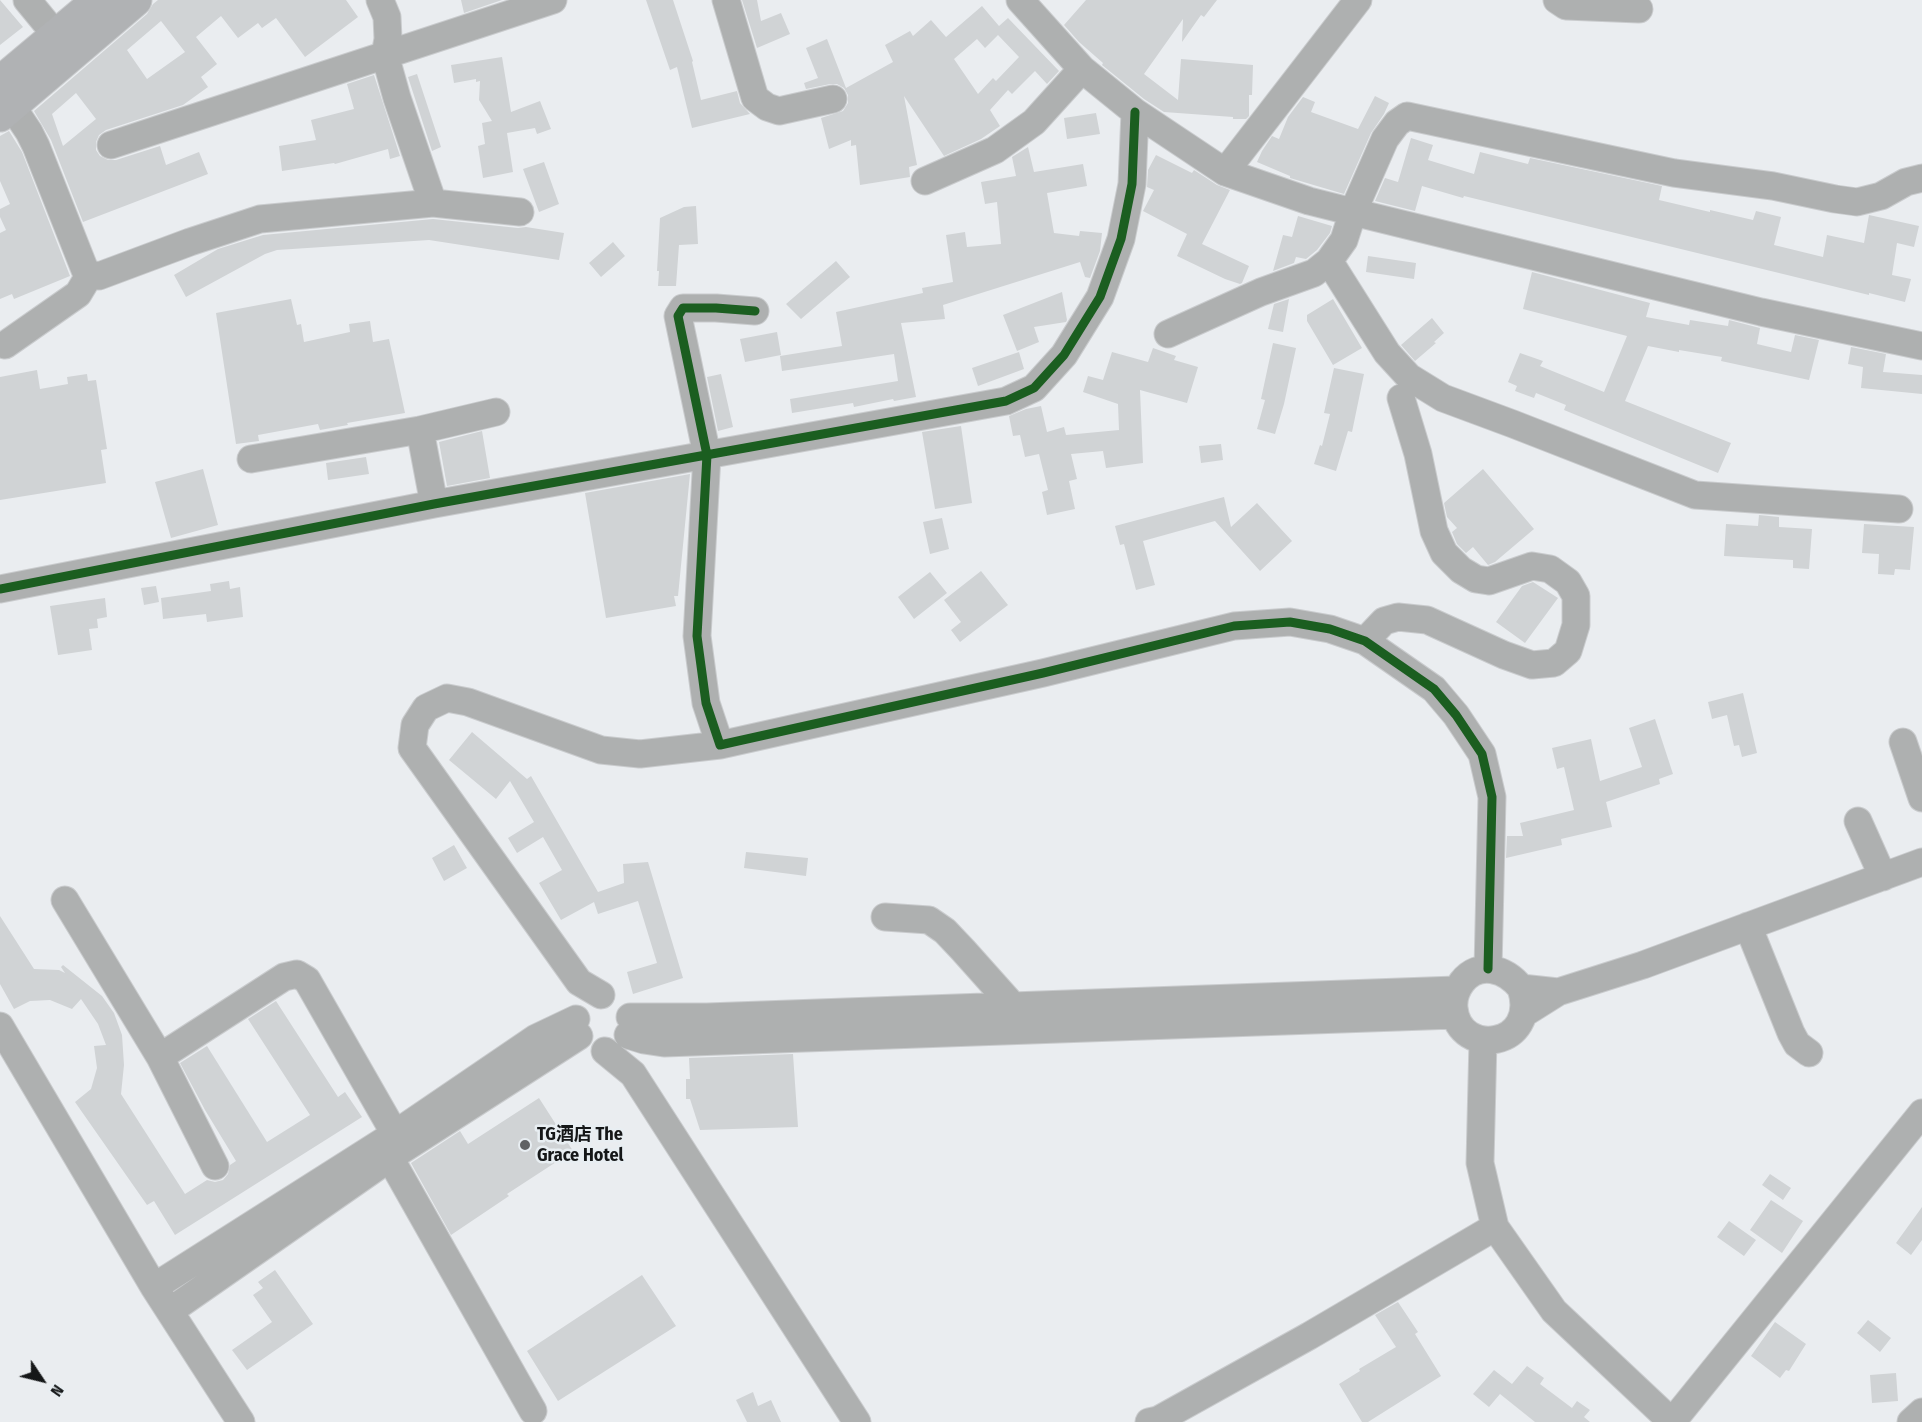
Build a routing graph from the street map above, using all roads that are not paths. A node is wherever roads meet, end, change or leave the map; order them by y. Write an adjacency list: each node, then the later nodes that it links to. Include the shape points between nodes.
1 (27, 0): 11 (street)
2 (99, 0): 11 (main road)
3 (135, 0): 11 (main road)
4 (380, 0): 12 (street, via 387,17)
5 (553, 0): 12 (street)
6 (726, 0): 14 (street, via 755,98 779,111)
7 (1020, 0): 13 (street)
8 (1358, 0): 18 (street)
9 (1557, 0): 10 (street, via 1566,6)
10 (1639, 9)
11 (64, 44): 15 (main road)
12 (385, 55): 17 (street); 21 (street)
13 (1082, 69): 16 (street); 20 (street, via 1034,122 995,150)
14 (833, 99)
15 (4, 101): 25 (street, via 36,146 85,270)
16 (1135, 112): 18 (street); 33 (street, via 1132,184 1121,239 1100,297 1064,355 1034,388 1006,401)
17 (111, 145)
18 (1225, 172): 23 (street)
19 (1922, 178): 23 (street, via 1857,202 1674,173 1407,116 1385,139)
20 (924, 181)
21 (433, 203): 22 (street); 25 (street, via 260,219 99,276)
22 (520, 212)
23 (1353, 212): 24 (street, via 1344,240); 29 (street, via 1761,312)
24 (1329, 261): 27 (street, via 1314,273); 36 (street, via 1387,352 1408,377 1443,398 1695,495)
25 (90, 274): 28 (street, via 78,294)
26 (755, 311): 33 (street, via 684,308 678,316)
27 (1168, 334)
28 (5, 345)
29 (1922, 346)
30 (1401, 398): 38 (street, via 1418,454 1434,531 1444,553 1461,570 1488,581 1532,566 1550,569 1568,582 1576,596 1576,625 1568,651 1554,663 1532,665 1427,620 1398,617 1384,621)
31 (496, 412): 32 (street)
32 (420, 430): 34 (street); 35 (street)
33 (707, 455): 35 (street); 40 (street, via 697,636 706,703)
34 (251, 459)
35 (434, 504): 37 (street)
36 (1899, 509)
37 (0, 590)
38 (1365, 641): 40 (street, via 1330,629 1290,622 1234,626); 48 (street, via 1434,689 1482,754 1492,797)
39 (1903, 742): 41 (street)
40 (720, 745): 51 (street, via 640,754 601,750 447,698 426,708 415,725 412,748)
41 (1922, 798)
42 (1858, 820): 44 (street)
43 (1922, 862): 44 (street)
44 (1883, 877): 47 (street)
45 (65, 900): 57 (street)
46 (885, 917): 52 (street, via 929,920 945,932)
47 (1748, 926): 49 (street); 56 (street, via 1791,1033)
48 (1488, 969): 49 (street, via 1512,978); 50 (street, via 1464,979)
49 (1522, 1001): 55 (street, via 1518,1026 1496,1040)
50 (1456, 1002): 52 (street); 55 (street, via 1461,1027 1470,1036)
51 (583, 1008): 54 (street, via 616,999 622,1003); 54 (street, via 590,1047); 59 (street)
52 (1014, 1018): 54 (street, via 788,1026 664,1043)
53 (0, 1026): 62 (street)
54 (622, 1035): 67 (street, via 633,1074)
55 (1483, 1040): 61 (street, via 1480,1163)
56 (1809, 1053)
57 (160, 1057): 59 (street, via 284,977 297,974 307,980); 60 (street)
58 (1922, 1113): 61 (street, via 1672,1422 1554,1311)
59 (393, 1146): 62 (street); 63 (street); 64 (street)
60 (215, 1166)
61 (1495, 1227): 68 (street, via 1309,1336)
62 (153, 1287): 63 (street)
63 (170, 1311): 66 (street)
64 (533, 1411)
65 (1922, 1413): 69 (street)
66 (242, 1422)
67 (857, 1422)
68 (1149, 1422)
69 (1911, 1422)

